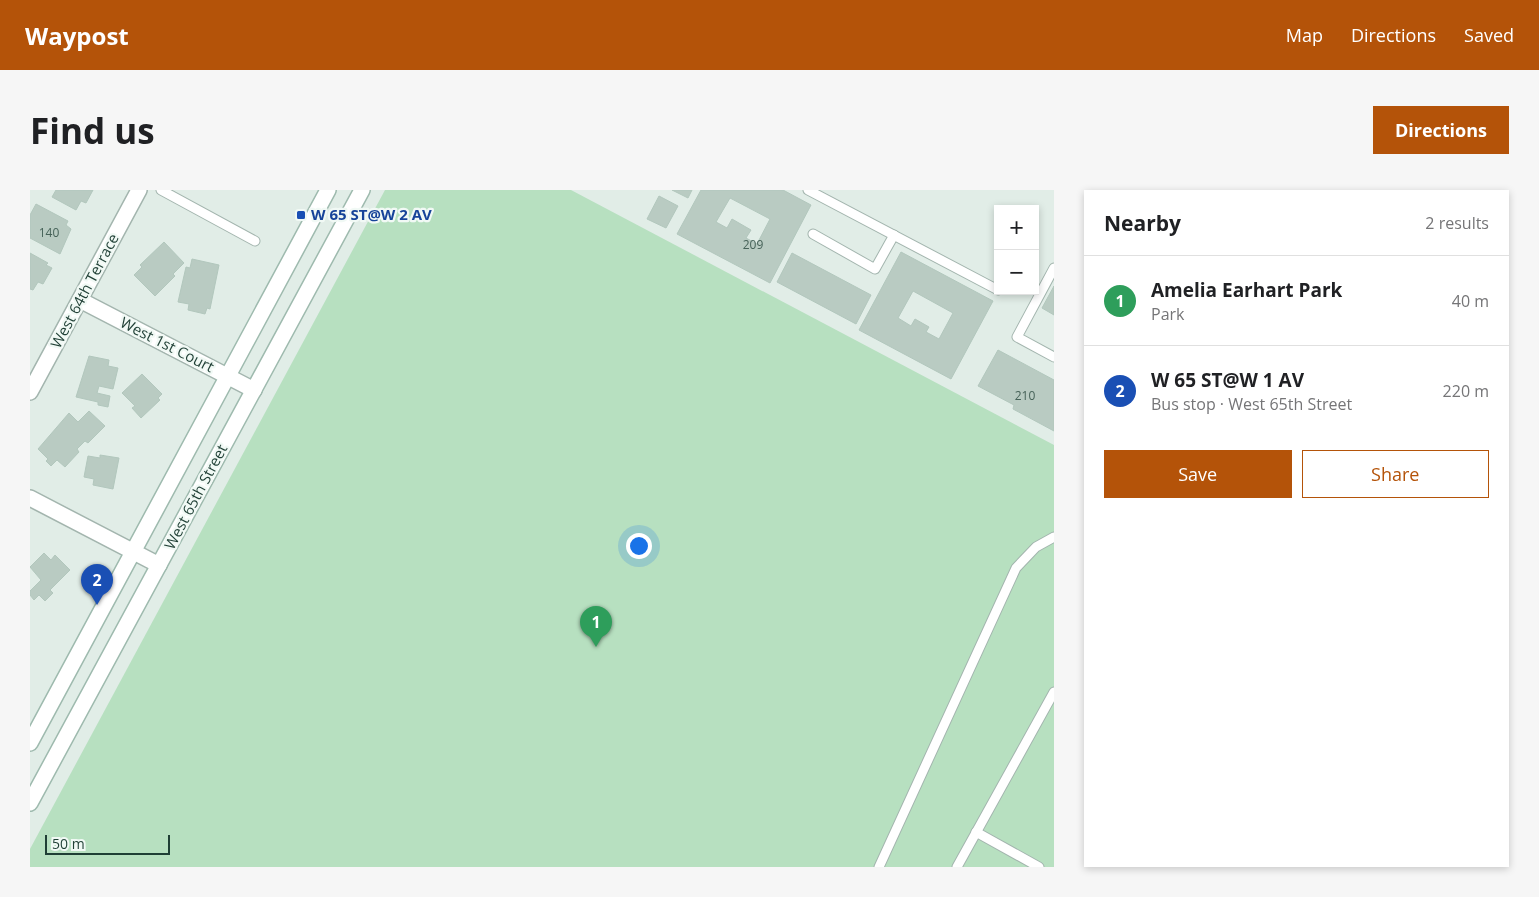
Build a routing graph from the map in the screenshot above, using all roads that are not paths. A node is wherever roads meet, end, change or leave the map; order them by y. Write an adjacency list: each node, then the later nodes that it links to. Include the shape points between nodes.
1 (140, 190): 11 (main road, West 64th Terrace)
2 (161, 190): 8 (lane)
3 (328, 190): 13 (main road, West 65th Street)
4 (362, 190): 14 (main road, West 65th Street)
5 (808, 190): 7 (lane)
6 (813, 234): 7 (lane, via 875,269)
7 (894, 235): 10 (lane)
8 (255, 241)
9 (1054, 268): 12 (lane, via 1017,337)
10 (994, 288)
11 (80, 300): 13 (main road, West 1st Court); 15 (main road, West 64th Terrace)
12 (1054, 356)
13 (229, 377): 14 (main road, West 1st Court); 18 (main road, West 65th Street)
14 (254, 390): 19 (main road, West 65th Street)
15 (30, 392)
16 (30, 498): 18 (main road)
17 (1054, 537): 25 (lane, via 1036,547 1016,568)
18 (134, 551): 19 (main road); 21 (main road, West 65th Street)
19 (159, 565): 23 (main road, West 65th Street)
20 (1054, 692): 24 (lane)
21 (34, 725): 22 (main road, West 65th Street)
22 (30, 743)
23 (30, 803)
24 (976, 832): 26 (lane); 27 (lane)
25 (879, 867)
26 (957, 867)
27 (1039, 867)

